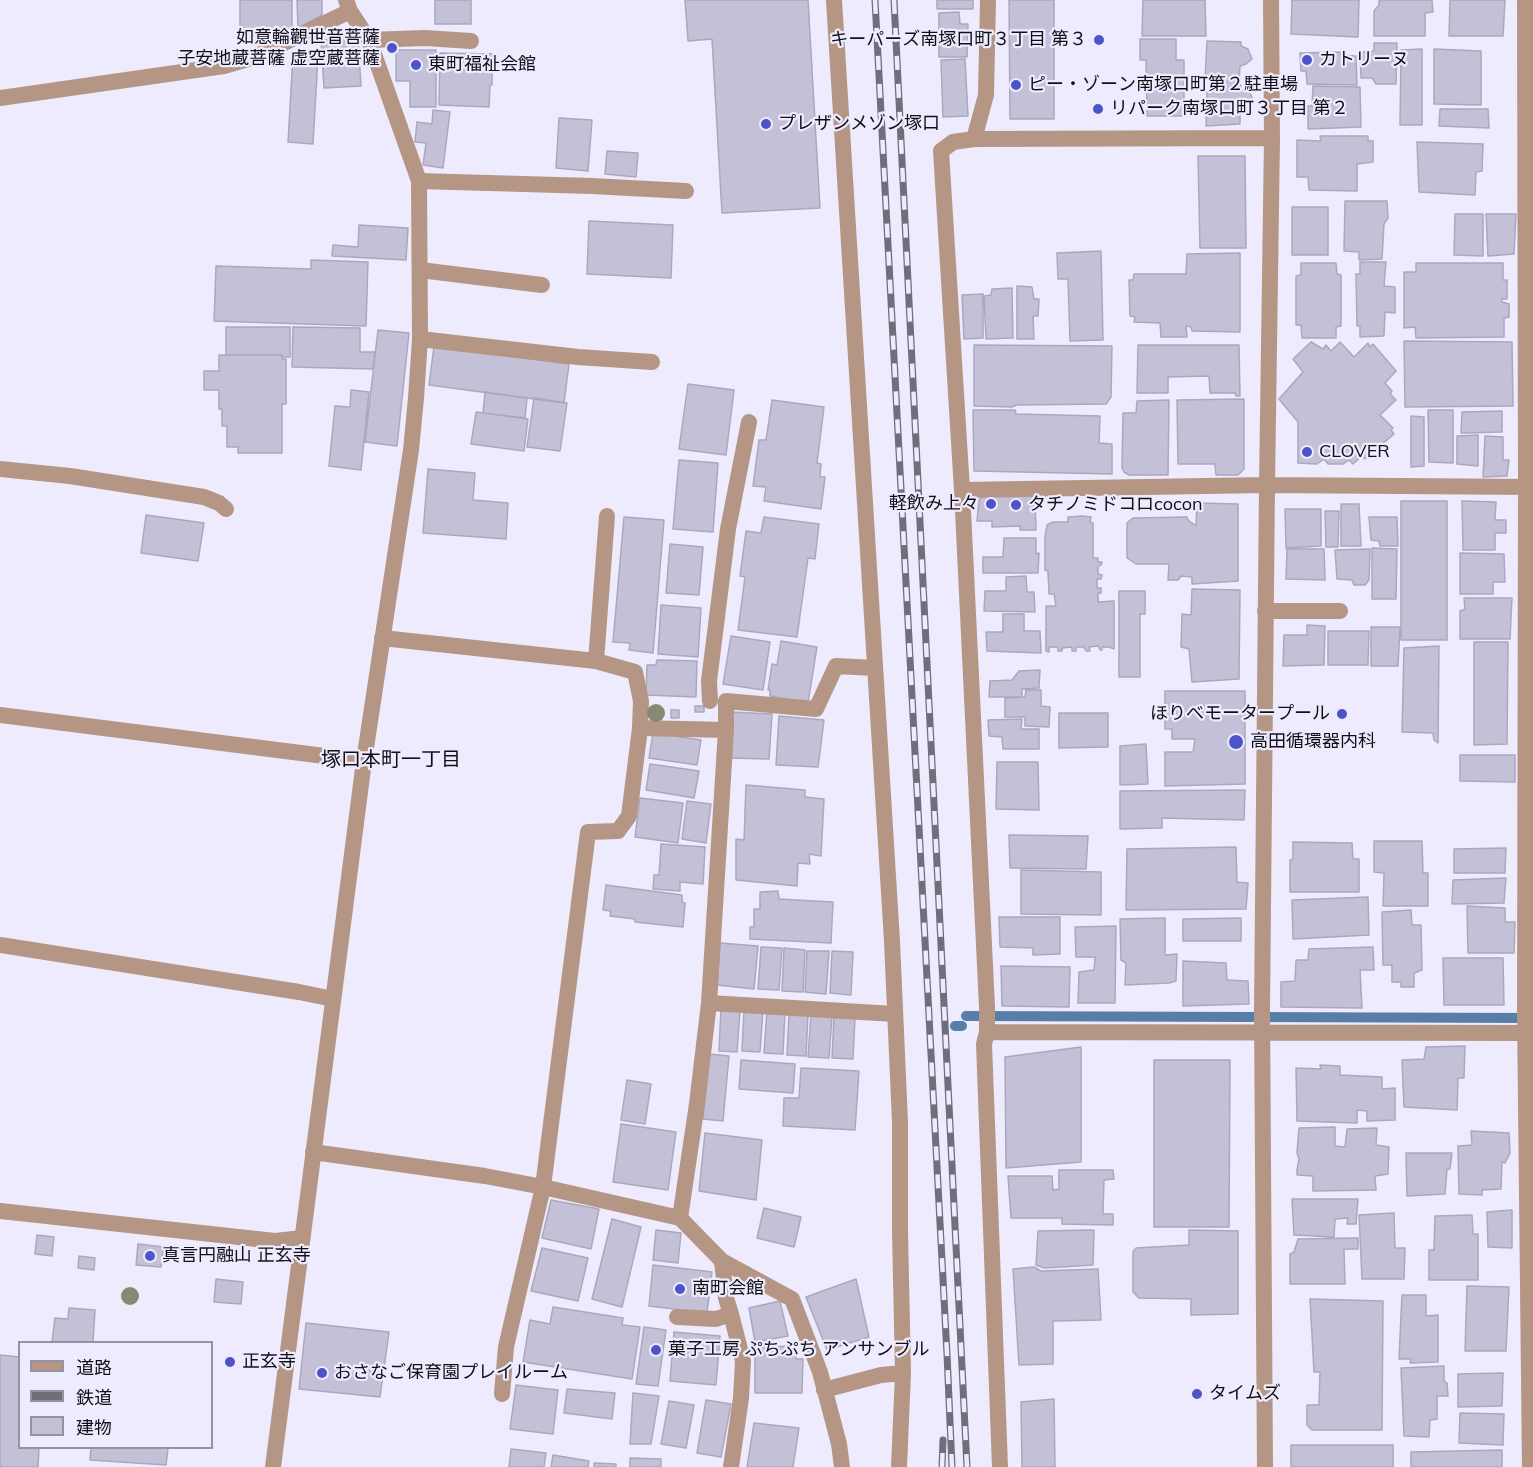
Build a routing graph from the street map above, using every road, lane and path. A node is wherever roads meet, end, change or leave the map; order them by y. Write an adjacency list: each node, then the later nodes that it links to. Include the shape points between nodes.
1 (834, 0): 28 (street)
2 (988, 0): 10 (street, via 986,95)
3 (1271, 0): 9 (street)
4 (1525, 0): 20 (street)
5 (348, 5): 6 (street); 8 (street, via 255,57 224,66)
6 (369, 40): 7 (street); 11 (street)
7 (471, 41)
8 (0, 98)
9 (1272, 138): 10 (street); 19 (street)
10 (974, 139): 21 (street, via 953,142 941,151)
11 (419, 181): 12 (street); 13 (street)
12 (686, 191)
13 (420, 270): 14 (street); 15 (street)
14 (542, 285)
15 (420, 339): 16 (street); 26 (street, via 411,450)
16 (652, 362)
17 (749, 422): 29 (street, via 728,529)
18 (0, 469): 22 (street, via 204,497)
19 (1267, 485): 20 (street); 21 (street); 24 (street)
20 (1530, 488): 40 (street)
21 (962, 490): 38 (street)
22 (226, 509)
23 (607, 516): 27 (street)
24 (1266, 611): 25 (street); 39 (street)
25 (1340, 611)
26 (382, 638): 27 (street); 33 (street)
27 (596, 661): 31 (street, via 635,672 641,700)
28 (875, 668): 32 (street, via 836,666 816,709 726,701); 37 (street)
29 (710, 700)
30 (0, 715): 33 (street)
31 (640, 728): 32 (street); 42 (street, via 629,816 618,831 588,832)
32 (726, 730): 36 (street)
33 (364, 760): 35 (street)
34 (0, 945): 35 (street)
35 (333, 999): 41 (street)
36 (709, 1003): 37 (street); 44 (street)
37 (895, 1014): 49 (street)
38 (987, 1019): 39 (street); 56 (street, via 984,1044)
39 (1262, 1022): 40 (street); 57 (street)
40 (1527, 1026): 58 (street)
41 (313, 1152): 42 (street); 45 (street)
42 (543, 1187): 44 (street); 51 (street, via 506,1347)
43 (0, 1211): 45 (street, via 275,1241)
44 (680, 1218): 46 (street)
45 (302, 1238): 52 (street)
46 (722, 1261): 47 (street); 50 (street, via 792,1299)
47 (731, 1314): 48 (street, via 716,1319); 53 (street, via 743,1361)
48 (677, 1317)
49 (903, 1373): 50 (street); 55 (street)
50 (824, 1390): 54 (street)
51 (502, 1394)
52 (273, 1467)
53 (731, 1467)
54 (842, 1467)
55 (899, 1467)
56 (1000, 1467)
57 (1265, 1467)
58 (1530, 1467)

